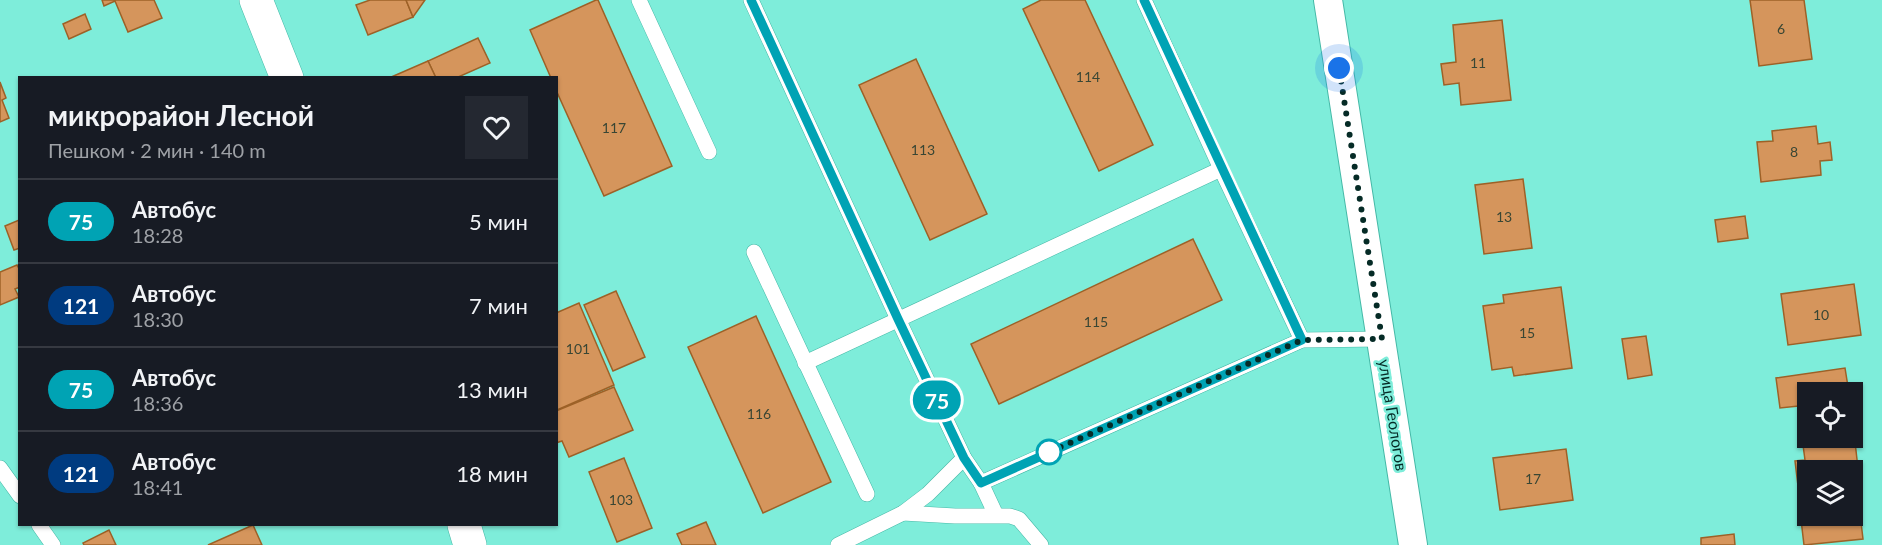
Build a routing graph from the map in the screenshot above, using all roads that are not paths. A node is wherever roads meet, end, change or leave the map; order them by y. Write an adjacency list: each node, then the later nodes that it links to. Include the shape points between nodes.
1 (256, 0): 6 (main road)
2 (639, 0): 7 (lane)
3 (751, 0): 10 (lane)
4 (1144, 0): 8 (lane)
5 (1328, 0): 11 (street, улица Геологов)
6 (286, 76)
7 (709, 152)
8 (1221, 169): 10 (lane); 12 (lane)
9 (754, 252): 13 (lane)
10 (898, 319): 13 (lane); 14 (lane)
11 (1382, 339): 12 (lane); 27 (street, улица Геологов)
12 (1302, 340): 16 (lane)
13 (806, 363): 18 (lane)
14 (964, 458): 16 (lane); 19 (lane)
15 (0, 468): 17 (lane)
16 (981, 483): 20 (lane)
17 (18, 493)
18 (867, 494)
19 (903, 513): 20 (lane); 25 (lane)
20 (996, 515): 26 (lane, via 1018,519)
21 (40, 526): 23 (lane)
22 (464, 526): 24 (main road)
23 (53, 545)
24 (470, 545)
25 (838, 545)
26 (1041, 545)
27 (1413, 545)

